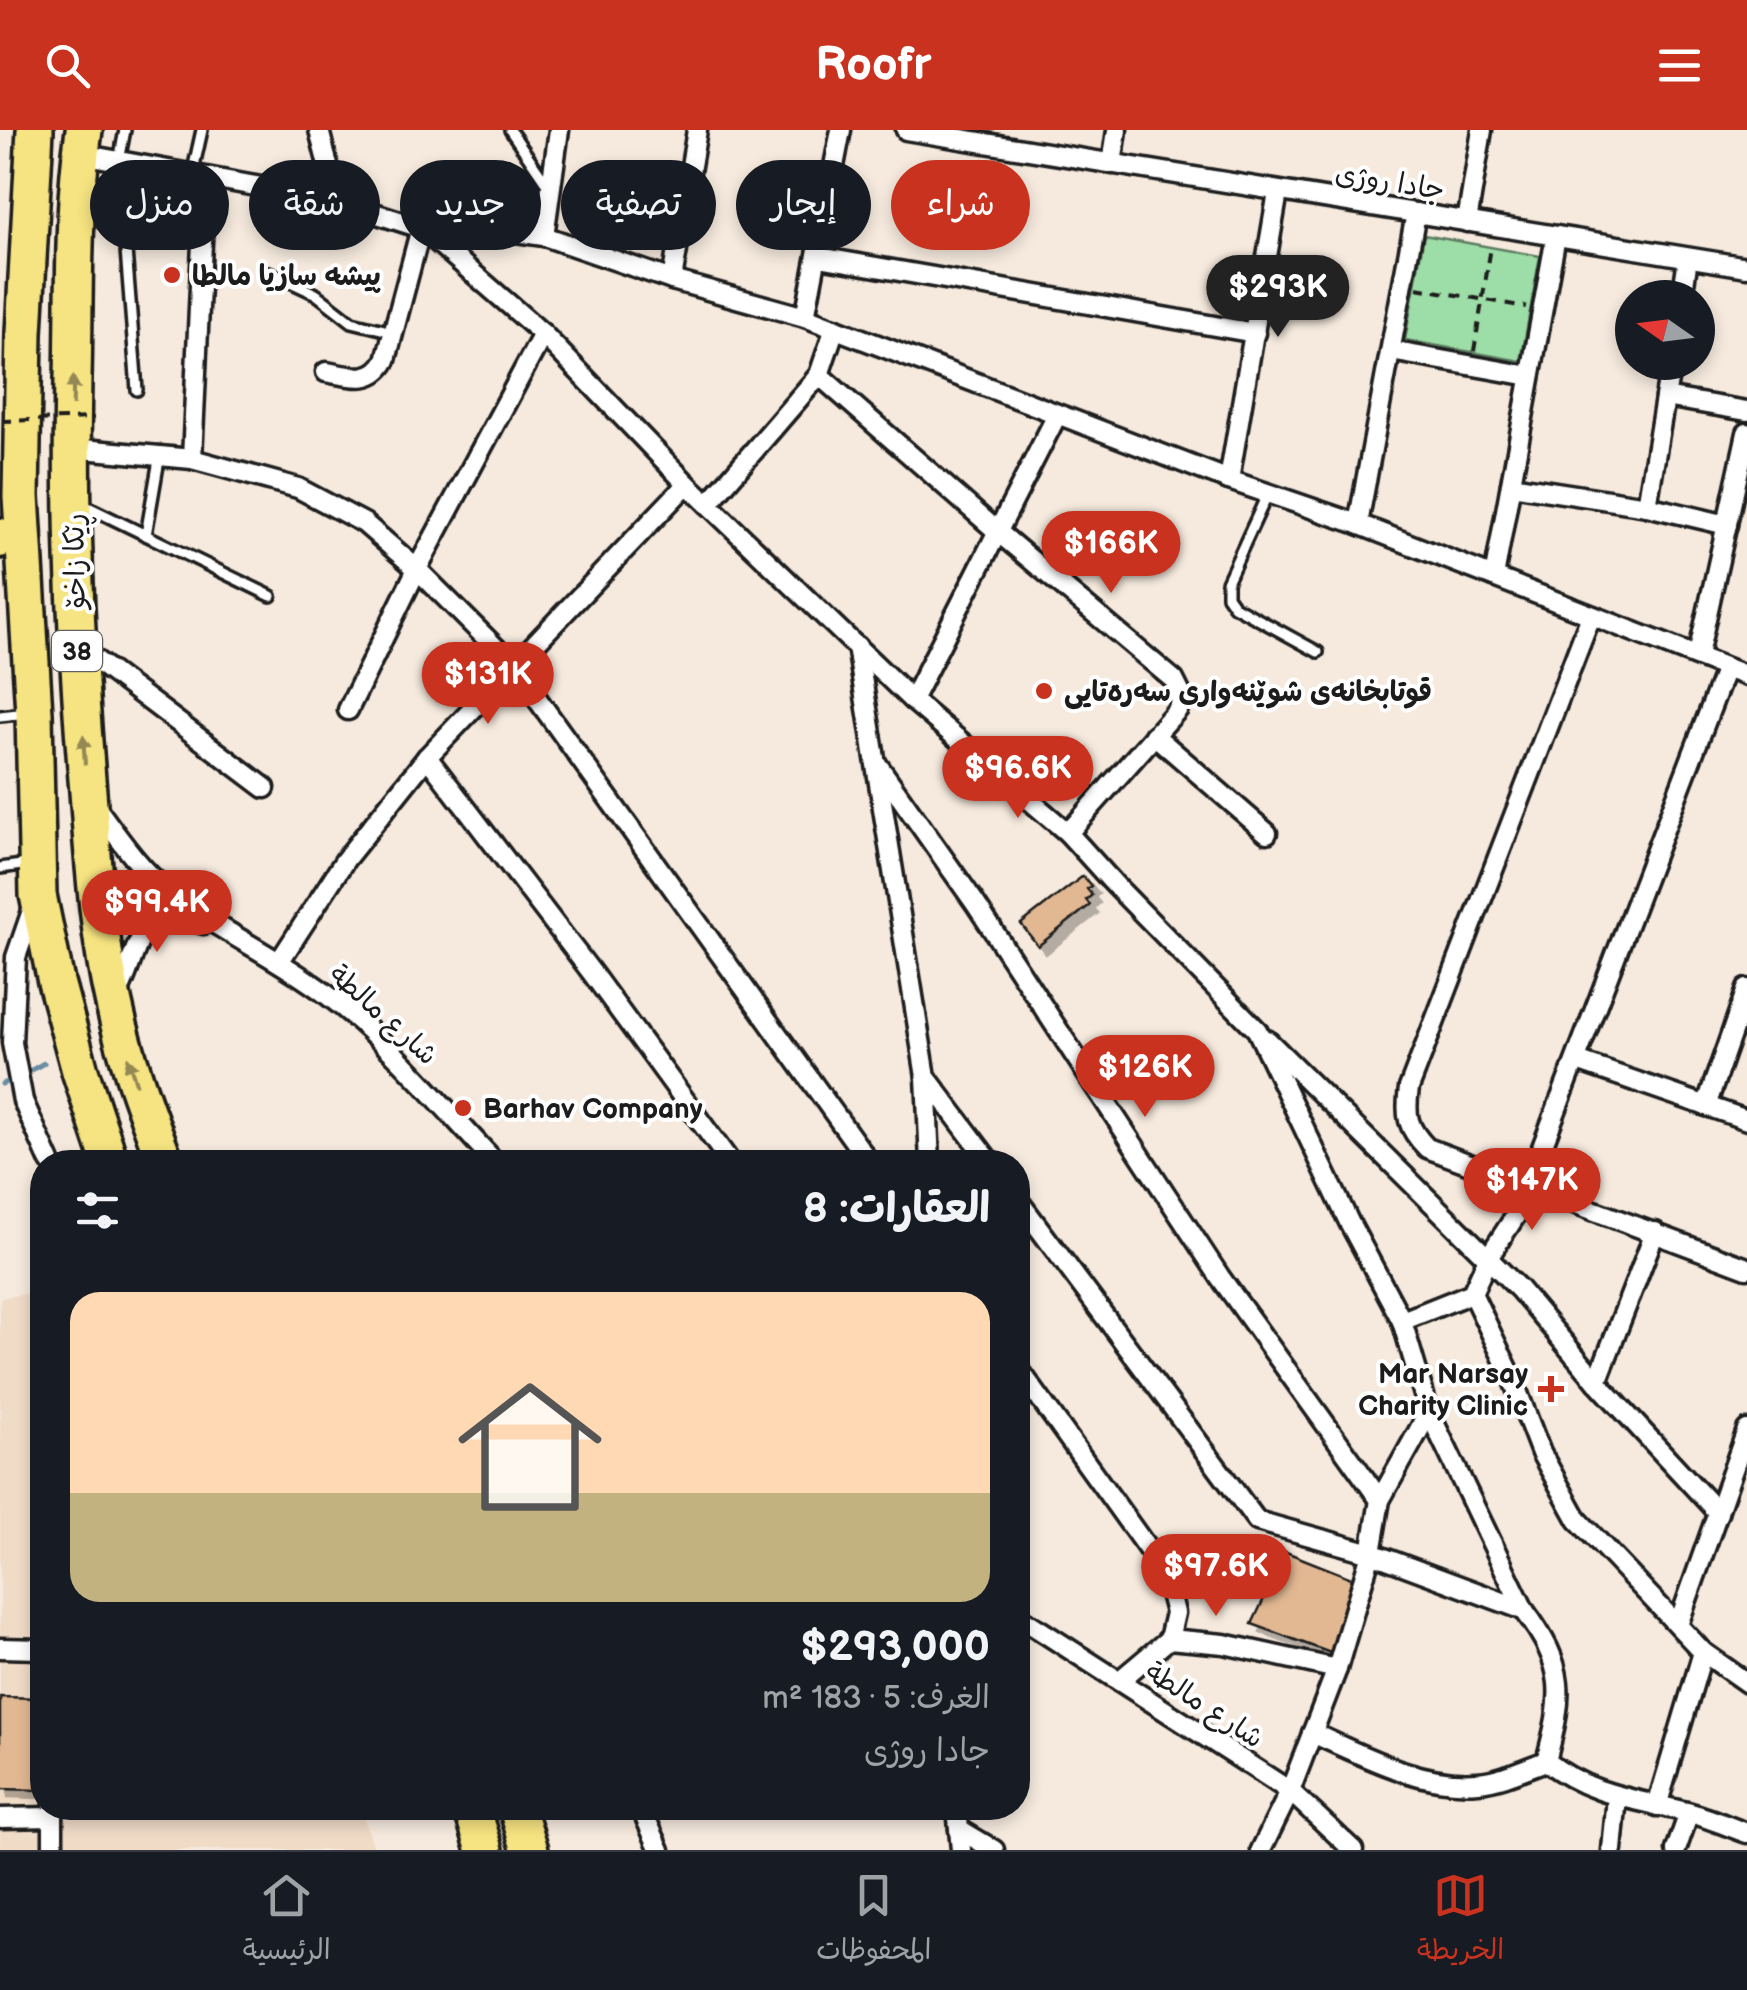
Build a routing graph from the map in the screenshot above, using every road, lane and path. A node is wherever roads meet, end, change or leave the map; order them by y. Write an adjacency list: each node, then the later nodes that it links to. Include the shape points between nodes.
1 (35, 130): 42 (highway, ڕێکا زاخۆ / 38)
2 (125, 130): 15 (lane)
3 (202, 130): 16 (lane)
4 (319, 130): 17 (street)
5 (510, 130): 19 (lane)
6 (559, 130): 19 (street)
7 (697, 130): 35 (street)
8 (841, 130): 31 (street)
9 (906, 130): 12 (street, جادا روژی)
10 (1117, 130): 18 (street)
11 (1482, 130): 22 (street)
12 (985, 136): 18 (street, جادا روژی)
13 (82, 142): 14 (street); 59 (highway, ڕێکا زاخۆ / 38, one-way to 13)
14 (117, 160)
15 (119, 160)
16 (200, 160)
17 (327, 160)
18 (1112, 164): 20 (street, جادا روژی)
19 (551, 189): 24 (street)
20 (1278, 192): 21 (street, جادا روژی); 44 (street)
21 (1416, 213): 22 (street, جادا روژی); 37 (street)
22 (1467, 222): 25 (street, جادا روژی)
23 (541, 236): 24 (street)
24 (544, 236): 35 (street)
25 (1556, 236): 32 (street, جادا روژی); 50 (street)
26 (1491, 247): 38 (path)
27 (126, 250): 52 (lane)
28 (197, 250): 61 (street)
29 (415, 250): 43 (street)
30 (446, 250): 45 (street)
31 (819, 256): 40 (street); 44 (street)
32 (1688, 258): 33 (street, جادا روژی); 36 (street)
33 (1747, 267)
34 (268, 272): 43 (lane, via 316,294 352,322)
35 (672, 280): 40 (street)
36 (1685, 280)
37 (1403, 286): 38 (path); 46 (street)
38 (1482, 300): 39 (path); 47 (path)
39 (1531, 308)
40 (805, 317): 41 (street)
41 (835, 328): 49 (street); 55 (street)
42 (12, 331): 66 (highway, ڕێکا زاخۆ / 38)
43 (393, 332): 48 (street, via 378,373 366,378)
44 (1255, 332): 62 (street)
45 (543, 334): 63 (street); 75 (street)
46 (1390, 351): 50 (street); 70 (street)
47 (1474, 352)
48 (326, 372)
49 (819, 375): 68 (street); 72 (street)
50 (1530, 376): 64 (street)
51 (1668, 380): 53 (street)
52 (137, 390)
53 (1665, 397): 54 (street); 69 (street)
54 (1747, 411)
55 (1057, 415): 62 (street); 72 (street)
56 (94, 418): 57 (path, bridge)
57 (2, 421)
58 (1747, 433): 71 (street)
59 (72, 448): 60 (street); 67 (highway, ڕێکا زاخۆ / 38)
60 (160, 454): 61 (street); 73 (lane)
61 (192, 459): 75 (street, via 298,488 364,523)
62 (1229, 480): 65 (street)
63 (687, 484): 68 (street); 83 (street)
64 (1511, 485): 69 (street); 76 (street)
65 (1268, 493): 70 (street); 81 (lane, via 1227,596)
66 (10, 500): 74 (highway, ڕێکا زاخۆ / 38)
67 (73, 500): 73 (lane); 79 (highway, ڕێکا زاخۆ / 38)
68 (708, 504): 80 (street)
69 (1647, 506): 71 (street)
70 (1358, 524): 76 (street)
71 (1727, 525): 82 (street)
72 (998, 532): 86 (street); 89 (street, via 1174,680 1181,694 1178,709)
73 (146, 536): 77 (lane)
74 (6, 547): 88 (highway, ڕێکا زاخۆ / 38)
75 (416, 569): 83 (street); 87 (street)
76 (1494, 577): 78 (street)
77 (271, 596)
78 (1592, 616): 82 (street); 115 (street, via 1409,1088 1405,1114 1427,1148)
79 (76, 646): 92 (street); 93 (highway, ڕێکا زاخۆ / 38, one-way to 79)
80 (857, 646): 86 (street); 91 (street)
81 (1318, 652)
82 (1698, 656): 84 (street)
83 (513, 665): 90 (street); 112 (street)
84 (1726, 668): 85 (street); 103 (street)
85 (1747, 676)
86 (912, 700): 94 (street)
87 (348, 710)
88 (17, 714): 97 (highway, ڕێکا زاخۆ / 38)
89 (1154, 736): 94 (street); 95 (street)
90 (427, 757): 99 (street, via 345,860); 111 (street)
91 (877, 764): 104 (street); 126 (street, via 1220,1276)
92 (265, 788)
93 (88, 797): 98 (street, شارع مالطة, via 148,873); 101 (highway, ڕێکا زاخۆ / 38)
94 (1068, 833): 102 (street)
95 (1267, 833)
96 (0, 868): 97 (lane)
97 (37, 879): 107 (street, via 16,957 12,1042 23,1101); 108 (highway, ڕێکا زاخۆ / 38, via 56,982)
98 (219, 928): 99 (street, شارع مالطة); 101 (street, شارع مالطة, via 180,918 155,922 139,936)
99 (278, 962): 110 (street, شارع مالطة, via 329,996)
100 (1747, 989): 105 (street)
101 (113, 1002): 109 (highway, ڕێکا زاخۆ / 38, one-way to 101)
102 (1257, 1030): 118 (street); 121 (street)
103 (1576, 1061): 105 (street); 115 (street)
104 (926, 1077): 113 (street); 114 (street)
105 (1706, 1106): 106 (street)
106 (1747, 1120)
107 (45, 1150)
108 (106, 1150)
109 (161, 1150)
110 (483, 1150)
111 (721, 1150)
112 (861, 1150)
113 (929, 1150)
114 (981, 1150)
115 (1526, 1184): 117 (street); 118 (street, via 1516,1215)
116 (1030, 1216): 128 (street, via 1256,1521)
117 (1655, 1232): 119 (street); 122 (street)
118 (1488, 1258): 120 (street); 122 (street)
119 (1747, 1268)
120 (1472, 1293): 121 (street); 131 (street, via 1578,1520)
121 (1402, 1321): 124 (street)
122 (1598, 1382): 127 (street)
123 (1030, 1385): 132 (street, via 1166,1573 1176,1613)
124 (1429, 1412): 126 (street); 129 (street)
125 (1747, 1430): 127 (street)
126 (1380, 1500): 128 (street)
127 (1718, 1514): 131 (street)
128 (1371, 1553): 129 (street); 136 (street)
129 (1524, 1610): 140 (street, via 1546,1639 1560,1678)
130 (1030, 1624): 137 (street, شارع مالطة)
131 (1678, 1625): 135 (street)
132 (1169, 1639): 136 (street, via 1224,1644); 137 (street)
133 (0, 1648): 134 (street)
134 (30, 1648)
135 (1704, 1652): 138 (street); 143 (street)
136 (1337, 1670): 139 (street)
137 (1118, 1681): 141 (street, شارع مالطة)
138 (1747, 1683)
139 (1312, 1733): 140 (street, via 1401,1772 1459,1782 1481,1782); 141 (street)
140 (1546, 1761): 142 (street, via 1570,1780)
141 (1290, 1791): 160 (street); 161 (street, شارع مالطة)
142 (1617, 1796): 143 (street); 162 (street)
143 (1657, 1806): 144 (street)
144 (1689, 1813): 153 (street); 163 (street)
145 (30, 1815): 146 (street)
146 (0, 1818)
147 (53, 1820): 154 (street)
148 (476, 1820): 155 (highway)
149 (521, 1820): 156 (highway)
150 (646, 1820): 157 (street)
151 (958, 1820): 152 (street)
152 (959, 1829): 158 (street); 159 (street)
153 (1747, 1833)
154 (53, 1850)
155 (485, 1850)
156 (530, 1850)
157 (660, 1850)
158 (961, 1850)
159 (994, 1850)
160 (1261, 1850)
161 (1353, 1850)
162 (1612, 1850)
163 (1676, 1850)

